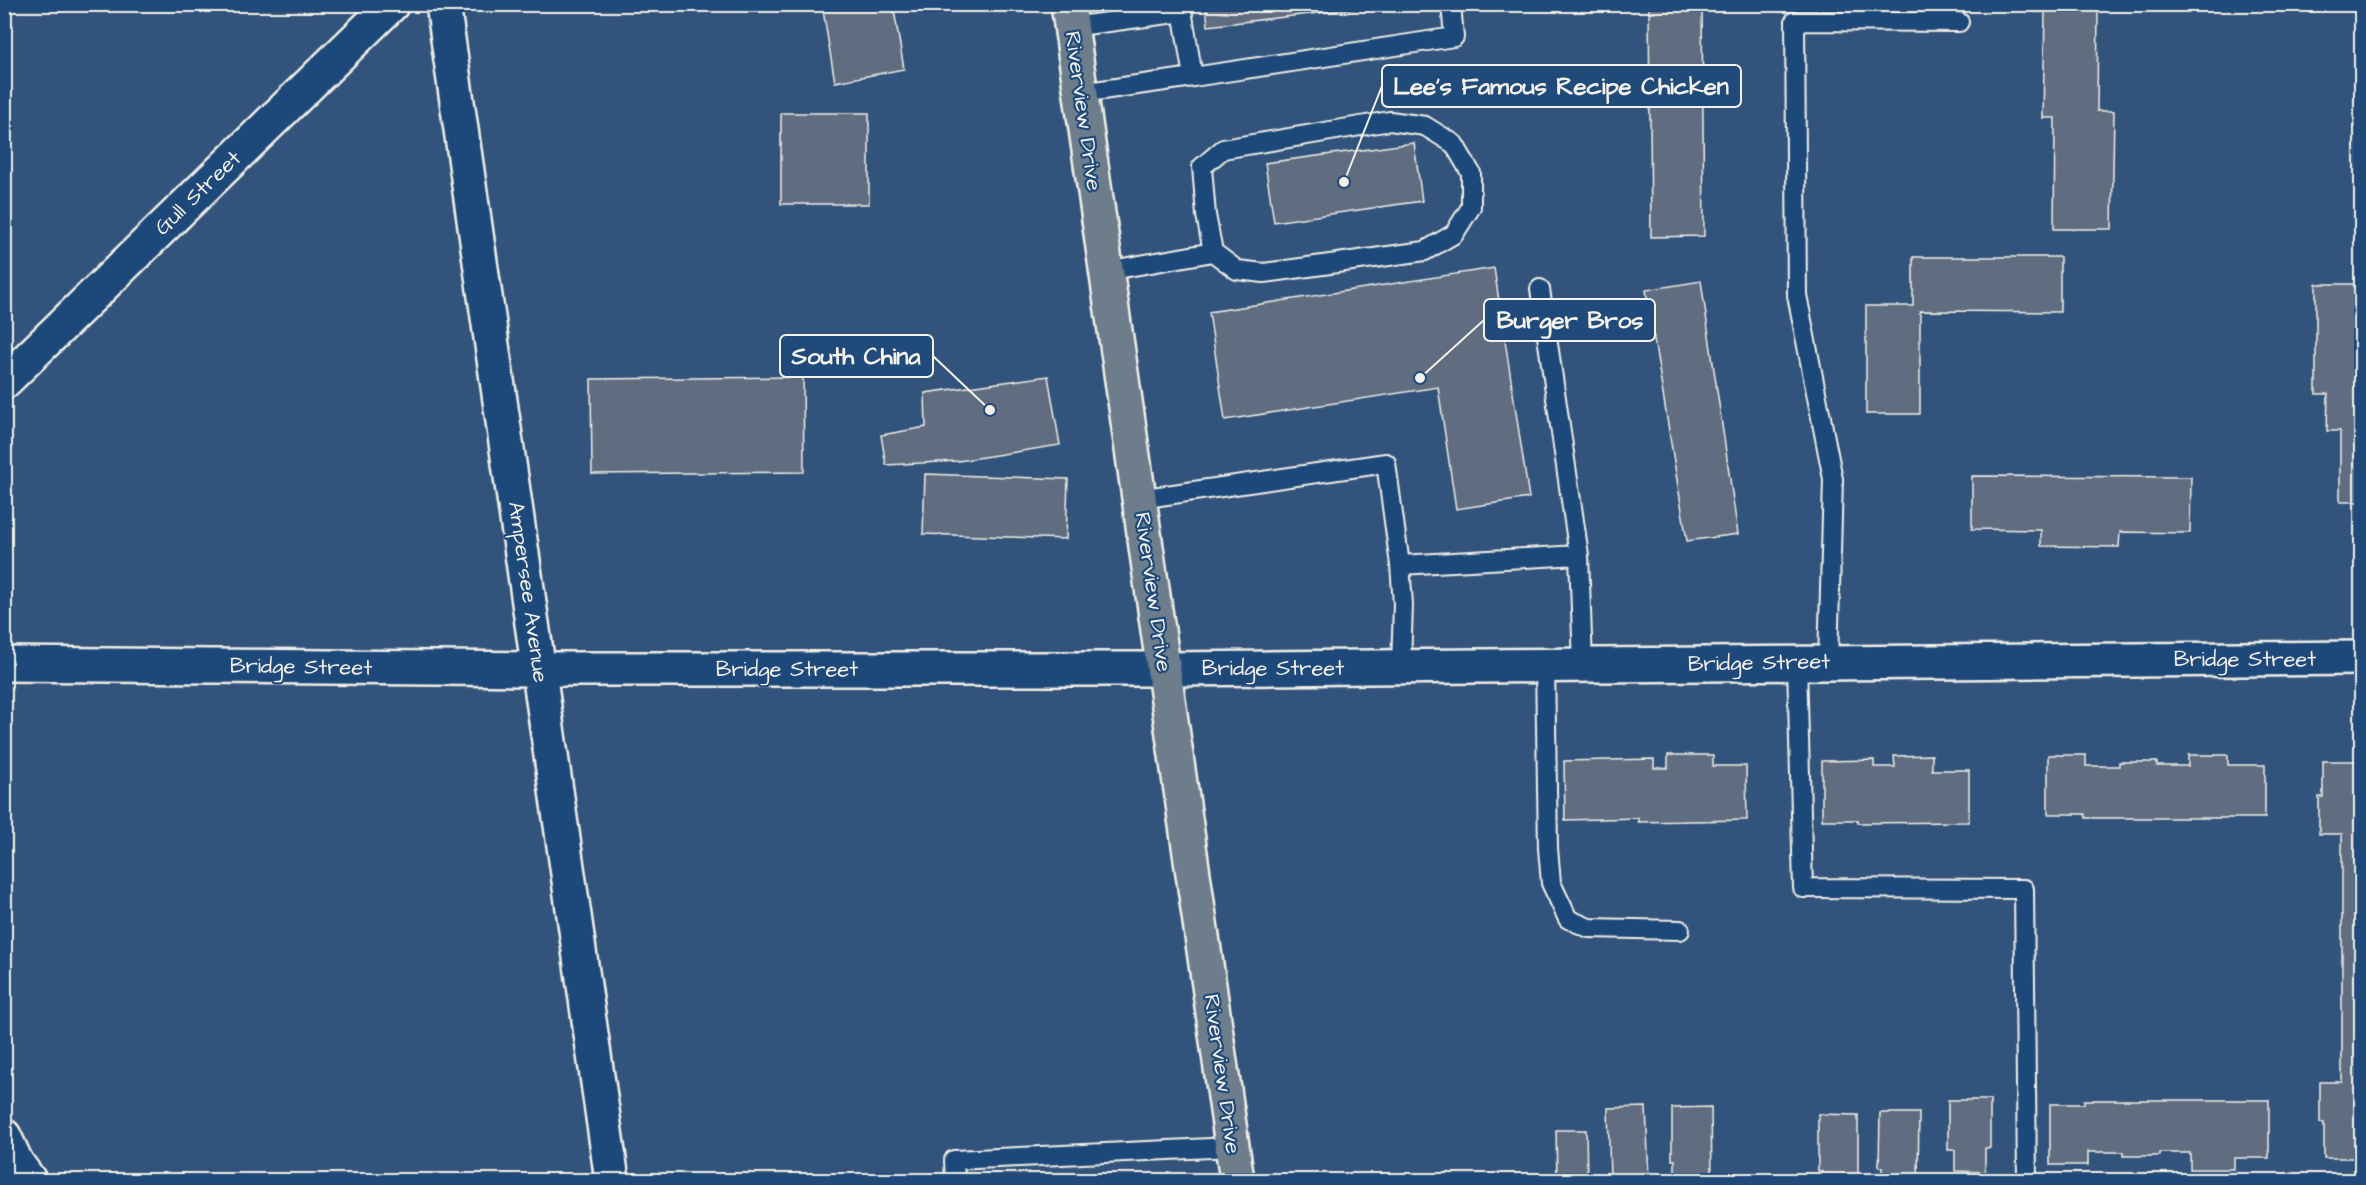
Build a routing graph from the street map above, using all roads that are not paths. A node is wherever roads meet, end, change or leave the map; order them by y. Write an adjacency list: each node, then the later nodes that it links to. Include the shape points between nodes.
1 (392, 4): 12 (street, Gull Street)
2 (443, 4): 22 (street, Ampersee Avenue)
3 (1451, 4): 7 (lane, via 1454,37)
4 (1182, 8): 5 (lane); 7 (lane)
5 (1069, 16): 8 (main road, Riverview Drive)
6 (1959, 22): 17 (lane, via 1795,21 1797,295 1833,479)
7 (1193, 77): 8 (lane)
8 (1081, 93): 10 (main road, Riverview Drive)
9 (1213, 252): 9 (lane, via 1202,167 1223,149 1390,122 1425,126 1454,144 1471,173 1471,207 1454,234 1425,251 1264,273 1237,270); 10 (lane)
10 (1106, 271): 13 (main road, Riverview Drive)
11 (1540, 289): 14 (lane)
12 (4, 382)
13 (1139, 499): 15 (lane, via 1386,463); 23 (main road, Riverview Drive)
14 (1579, 555): 15 (lane); 20 (lane)
15 (1400, 565): 21 (lane)
16 (2361, 658): 17 (street, Bridge Street)
17 (1812, 663): 20 (street, Bridge Street); 31 (lane, via 1803,888 2024,889)
18 (4, 664): 22 (street, Bridge Street)
19 (1545, 665): 20 (street, Bridge Street); 21 (street, Bridge Street); 24 (lane, via 1551,883 1568,919 1589,928)
20 (1583, 665)
21 (1401, 667): 23 (street, Bridge Street)
22 (539, 669): 23 (street, Bridge Street); 28 (street, Ampersee Avenue)
23 (1164, 669): 26 (main road, Riverview Drive)
24 (1680, 930)
25 (4, 1136): 27 (street)
26 (1232, 1147): 29 (lane, via 954,1160); 30 (main road, Riverview Drive)
27 (29, 1180)
28 (612, 1180)
29 (955, 1180)
30 (1237, 1180)
31 (2027, 1180)

